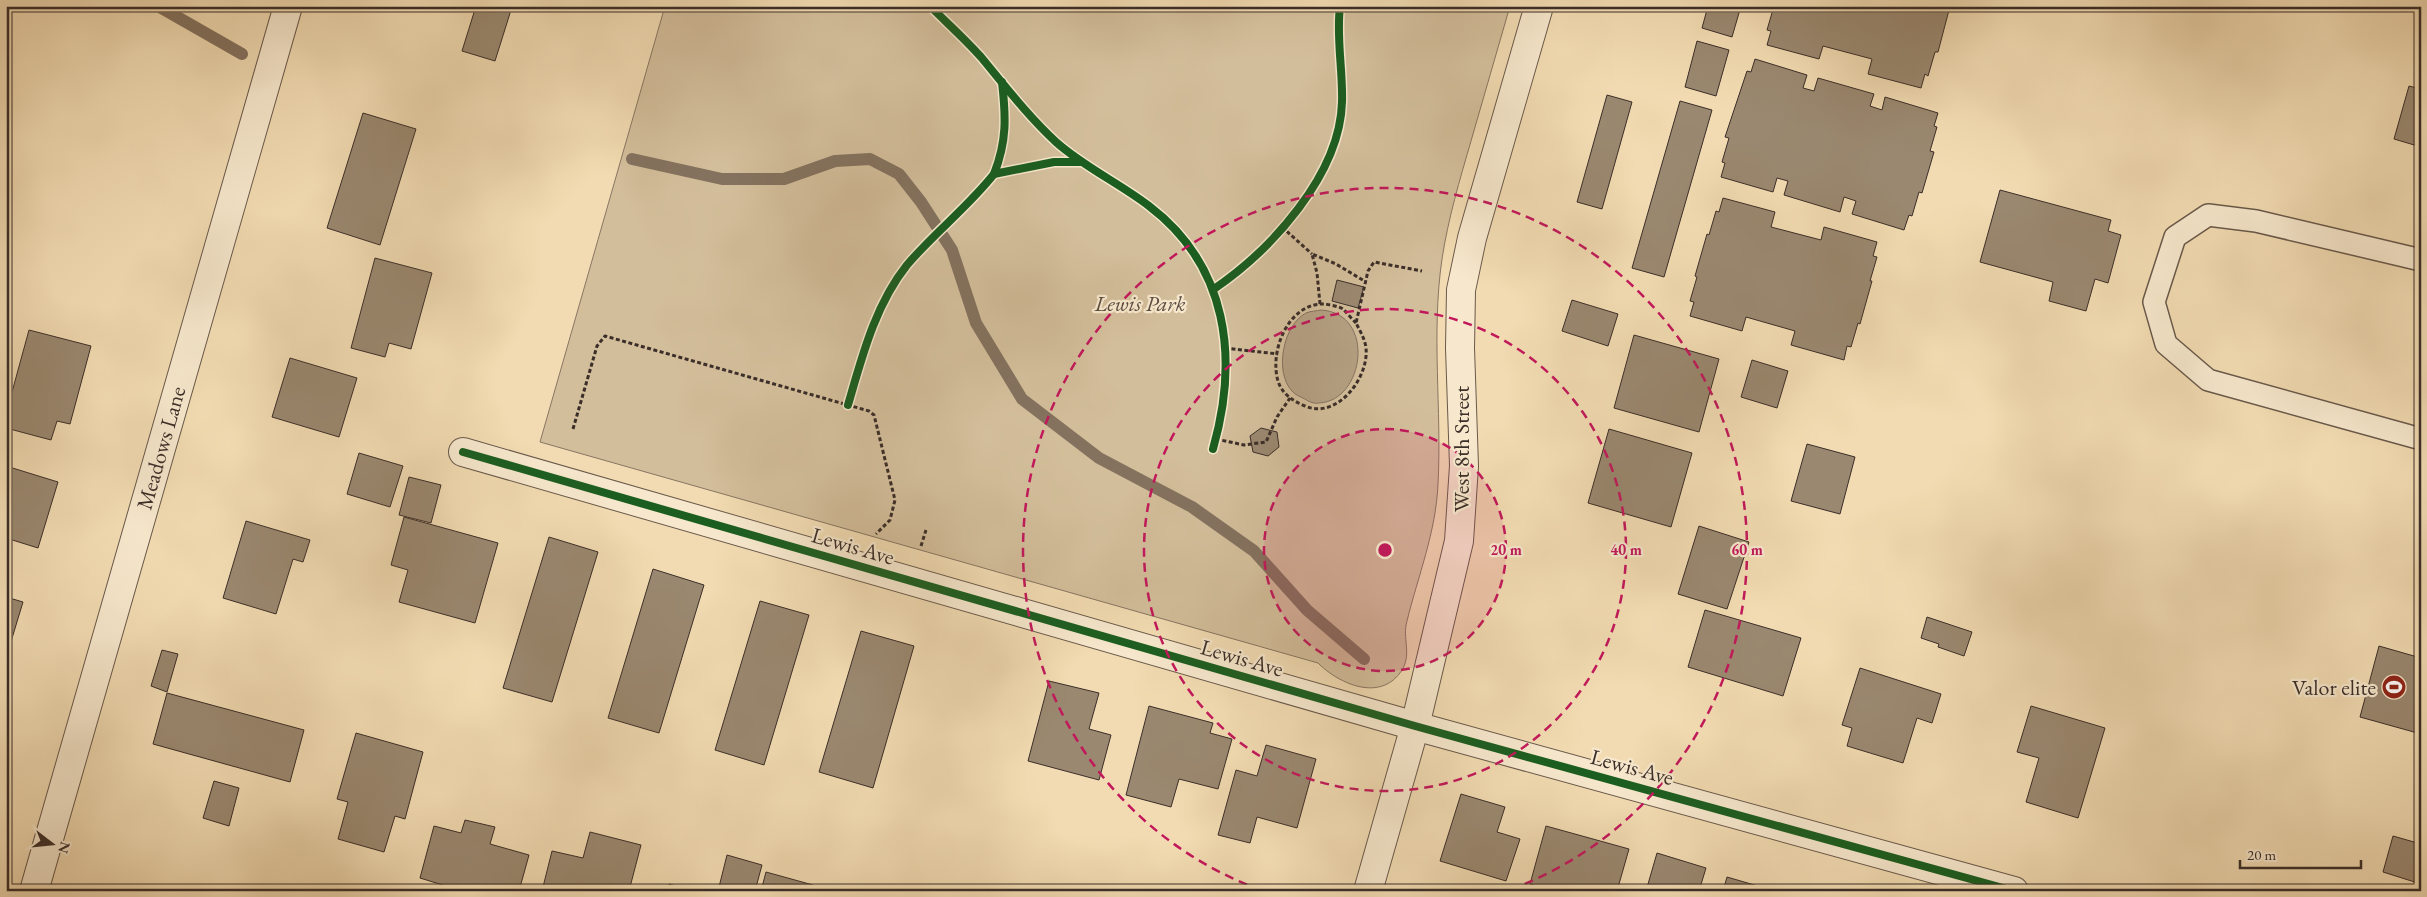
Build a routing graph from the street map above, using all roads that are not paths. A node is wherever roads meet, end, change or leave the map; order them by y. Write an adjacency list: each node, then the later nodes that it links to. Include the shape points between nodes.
1 (288, 6): 7 (street, Meadows Lane)
2 (1539, 6): 6 (street, West 8th Street, via 1472,238 1461,290 1464,466 1460,542)
3 (2421, 260): 4 (lane, via 2256,221 2208,215 2175,237 2154,302 2166,344 2208,380)
4 (2421, 439)
5 (463, 452): 6 (street, Lewis Ave)
6 (1415, 726): 8 (street, West 8th Street); 9 (street, Lewis Ave)
7 (34, 891)
8 (1368, 891)
9 (2014, 891)

